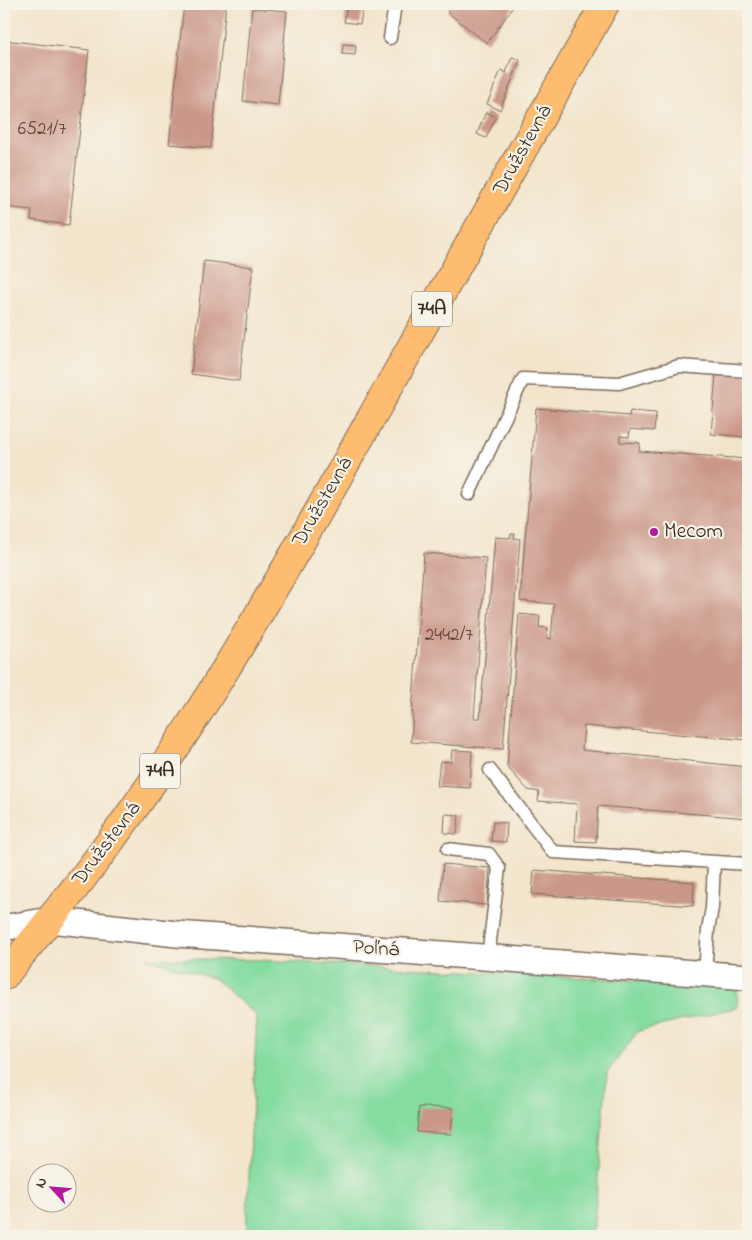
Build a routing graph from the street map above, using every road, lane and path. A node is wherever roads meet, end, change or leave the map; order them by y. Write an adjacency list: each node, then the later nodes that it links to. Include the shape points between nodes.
1 (395, 4): 3 (lane)
2 (605, 4): 10 (main road, Družstevná / 74A, via 212,692 112,840)
3 (390, 38)
4 (748, 371): 5 (lane, via 679,366 619,383 523,379)
5 (469, 494)
6 (490, 770): 8 (lane, via 553,852)
7 (448, 850): 12 (lane, via 489,854 499,868)
8 (714, 862): 9 (lane); 13 (lane)
9 (748, 864)
10 (50, 920): 11 (street, Poľná); 12 (street, Poľná, via 177,934); 14 (main road, Družstevná / 74A)
11 (4, 926)
12 (488, 958): 13 (street, Poľná)
13 (705, 974): 15 (street, Poľná)
14 (4, 976)
15 (748, 977)

